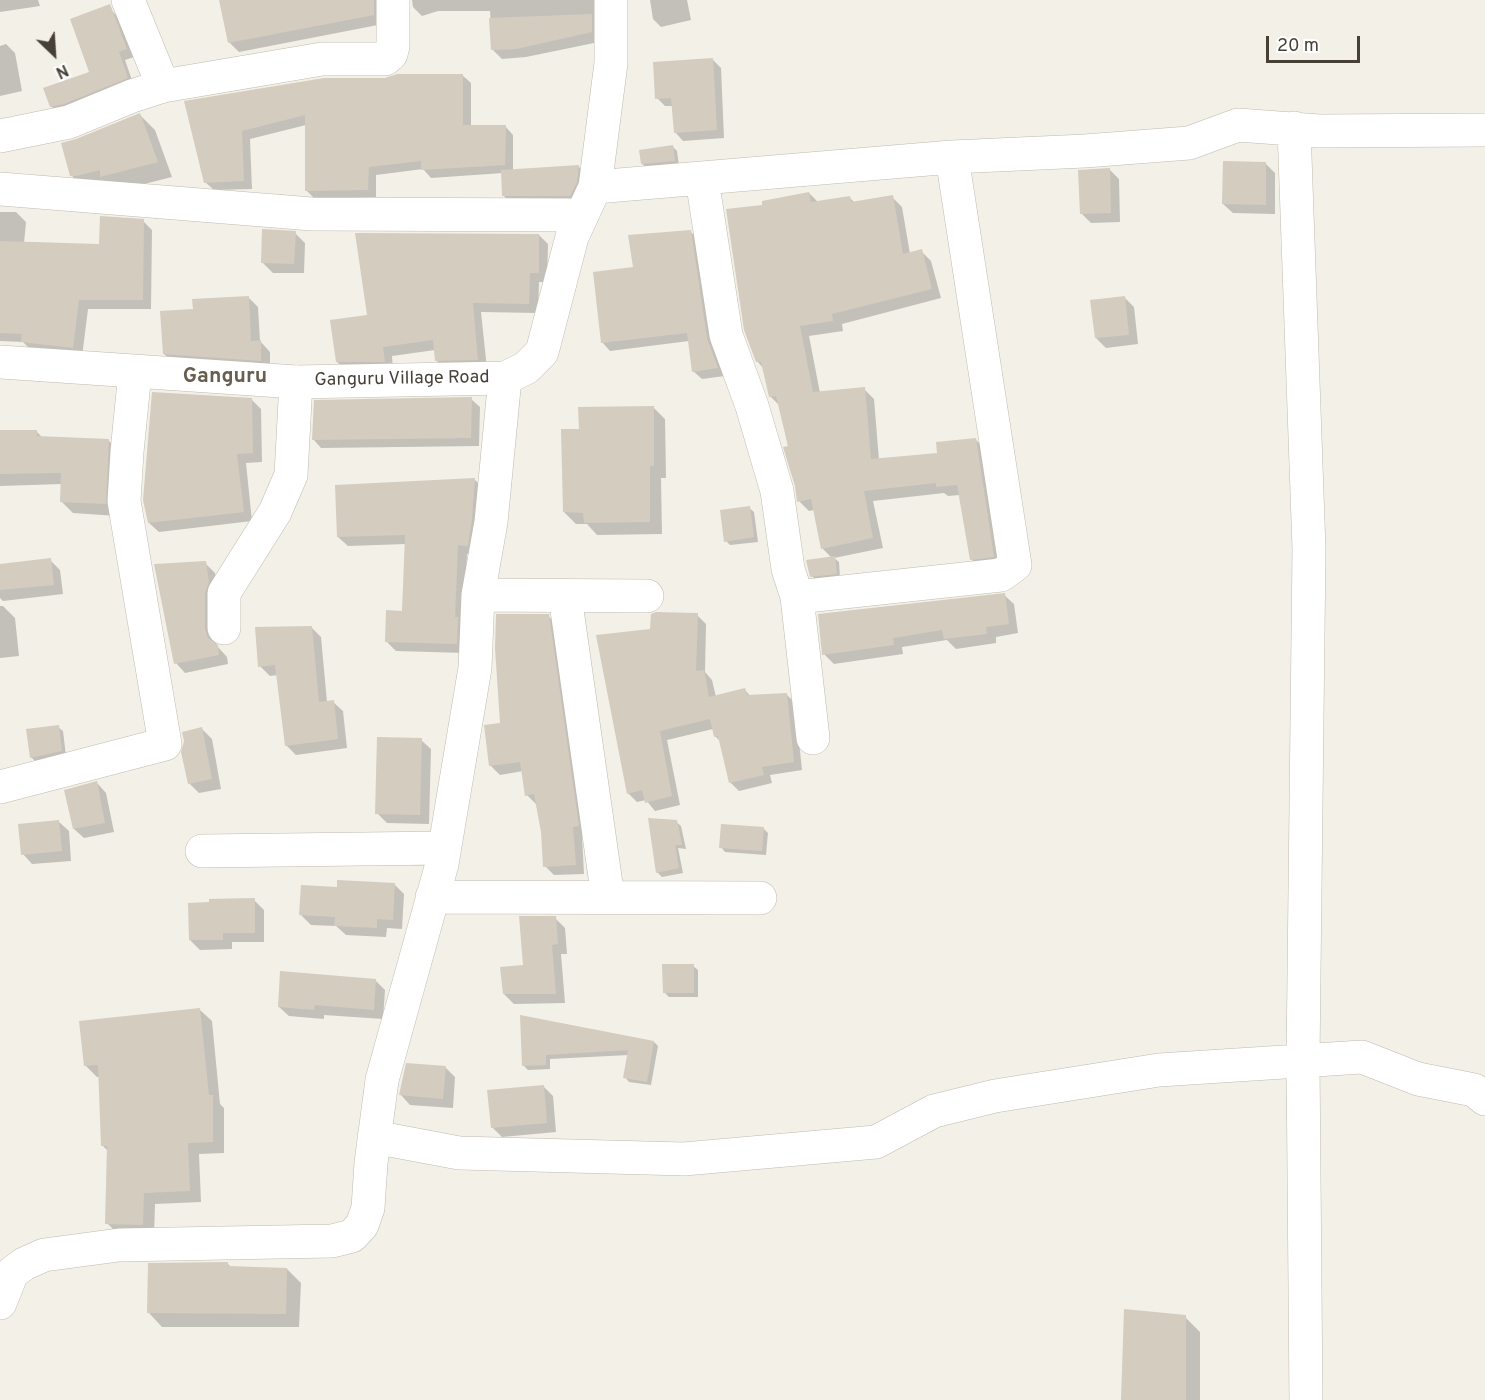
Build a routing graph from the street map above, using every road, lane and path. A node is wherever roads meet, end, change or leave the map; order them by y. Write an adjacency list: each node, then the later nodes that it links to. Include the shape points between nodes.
1 (128, 0): 4 (street)
2 (393, 0): 4 (street, via 393,46 385,59 322,58)
3 (611, 0): 11 (street, Ganguru Village Road, via 610,63)
4 (163, 86): 7 (street, via 69,122)
5 (1294, 128): 6 (street); 8 (street, via 1238,125 1189,143); 28 (street, via 1309,549)
6 (1485, 130)
7 (0, 136)
8 (952, 157): 9 (street); 19 (street, via 1015,565 1000,575)
9 (702, 179): 11 (street); 19 (street, via 726,335 777,491 788,569)
10 (0, 189): 11 (street, via 312,214)
11 (589, 201): 14 (street, Ganguru Village Road, via 572,237 542,352 526,368)
12 (0, 362): 13 (street, Ganguru Village Road)
13 (135, 372): 15 (street, Ganguru Village Road); 22 (street, via 124,501 165,744)
14 (505, 378): 15 (street, Ganguru Village Road); 16 (street, via 491,522)
15 (296, 382): 20 (street, via 291,476 275,512 224,593)
16 (478, 595): 17 (street); 23 (street, via 475,668)
17 (565, 596): 18 (street); 26 (street)
18 (647, 596)
19 (797, 597): 21 (street)
20 (224, 627)
21 (813, 738)
22 (0, 787)
23 (444, 848): 24 (street); 25 (street)
24 (201, 851)
25 (432, 897): 26 (street); 30 (street, via 382,1080)
26 (608, 898): 27 (street)
27 (760, 898)
28 (1303, 1060): 29 (street, via 1362,1057 1418,1079 1474,1090); 30 (street, via 1159,1070 995,1096 934,1111 876,1142 695,1158 459,1153); 32 (street)
29 (1485, 1099)
30 (374, 1137): 31 (street, via 368,1208 362,1225 352,1236 332,1241 119,1245 79,1250 44,1255 24,1264)
31 (4, 1283)
32 (1306, 1400)

